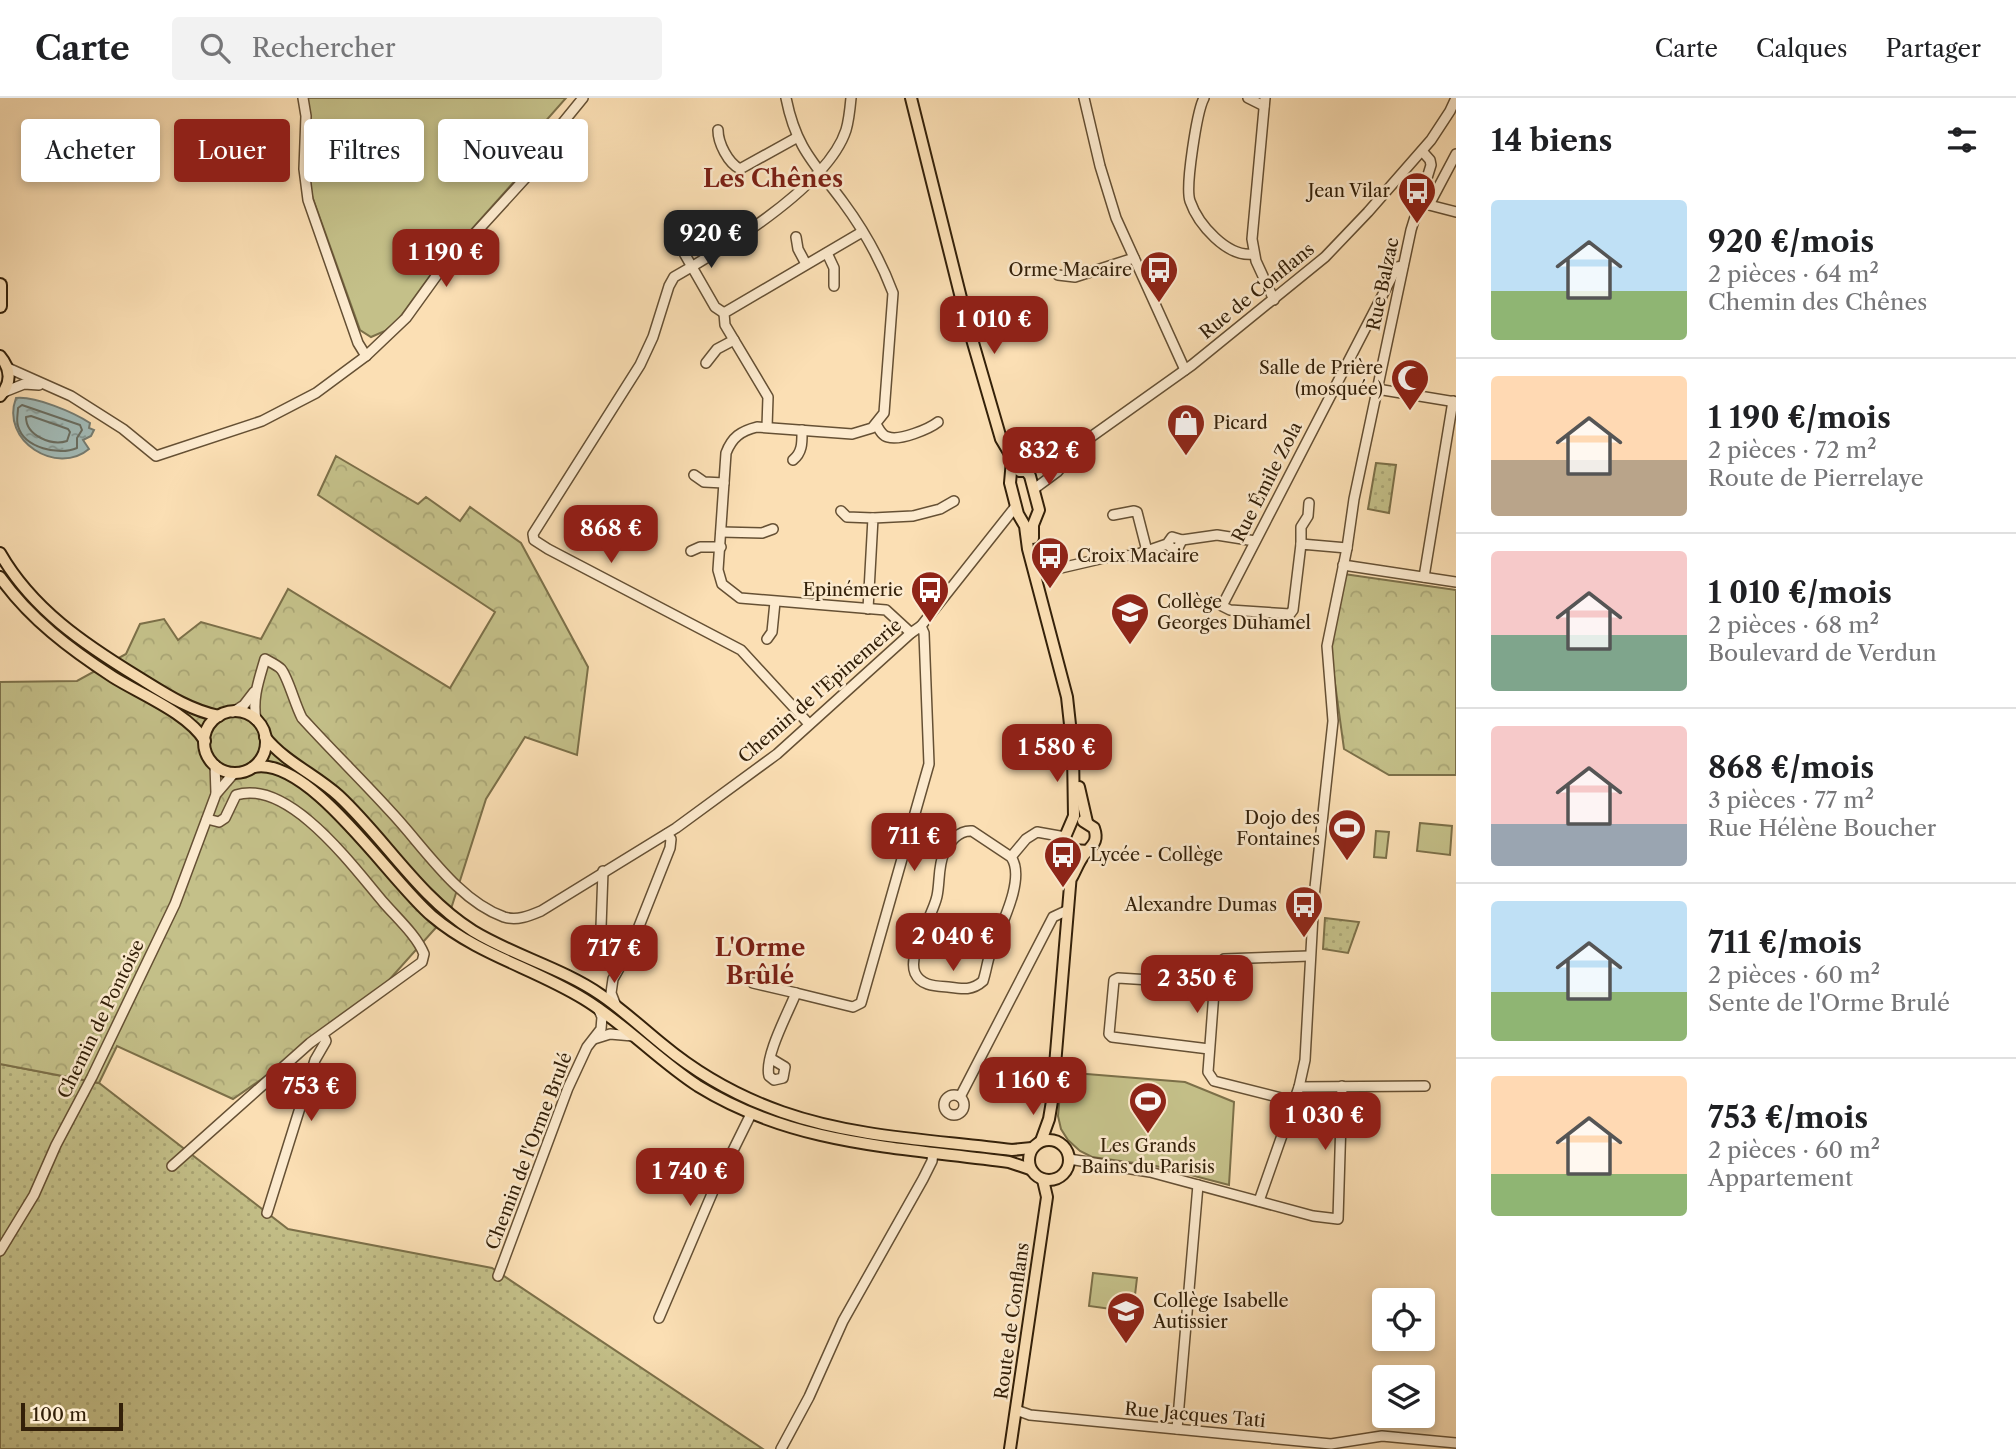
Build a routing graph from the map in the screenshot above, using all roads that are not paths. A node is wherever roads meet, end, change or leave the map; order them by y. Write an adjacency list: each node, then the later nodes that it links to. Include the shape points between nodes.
1 (303, 98): 42 (street, via 308,200)
2 (576, 98): 12 (street)
3 (583, 98): 13 (street)
4 (786, 98): 15 (street)
5 (850, 98): 19 (street, via 846,131)
6 (911, 98): 55 (main road, via 1001,439)
7 (1084, 98): 30 (street, via 1116,218)
8 (1205, 98): 29 (street, via 1197,116 1189,200 1219,242 1246,255)
9 (1248, 98): 11 (street)
10 (1456, 98): 16 (street, Rue de Conflans)
11 (1265, 102): 29 (street, via 1252,218)
12 (559, 119)
13 (565, 119)
14 (718, 130): 15 (street, via 733,165 740,169)
15 (796, 138): 19 (street)
16 (1422, 151): 18 (street, Rue de Conflans); 20 (street, Rue Balzac, via 1431,162)
17 (1456, 154): 23 (street)
18 (1414, 160): 20 (street); 37 (street, Rue de Conflans, via 1325,257)
19 (818, 172): 25 (street); 33 (street, via 746,232)
20 (1427, 175): 22 (street, Rue Balzac)
21 (522, 182): 42 (street, via 437,275 406,318)
22 (1418, 205): 23 (street); 32 (street, Rue Balzac)
23 (1429, 205): 24 (street)
24 (1456, 212)
25 (862, 232): 28 (street); 51 (street, via 893,293 884,413)
26 (796, 237): 31 (street)
27 (680, 246): 33 (street)
28 (827, 253): 31 (street); 36 (street, via 834,268)
29 (1254, 254): 37 (street)
30 (1134, 258): 34 (street, via 1075,277); 45 (street)
31 (806, 264): 39 (street)
32 (1403, 266): 47 (street, Rue Balzac); 70 (street, Rue Émile Zola, via 1397,267)
33 (692, 267): 39 (street, via 715,307); 91 (street, via 674,277 640,365 533,534 534,540 741,650)
34 (1058, 275)
35 (0, 285): 38 (highway)
36 (834, 286)
37 (1274, 300): 45 (street, Rue de Conflans)
38 (0, 306)
39 (724, 313): 40 (street)
40 (734, 340): 43 (street, via 717,349); 52 (street, via 768,397)
41 (0, 356): 44 (main road)
42 (366, 356): 46 (street, via 316,393 262,421 156,456 123,429)
43 (706, 363)
44 (8, 368): 46 (street); 48 (main road, via 9,380)
45 (1185, 370): 57 (street, Rue de Conflans, via 1081,444)
46 (48, 387): 48 (street, via 24,384)
47 (1377, 389): 49 (street); 73 (street, Rue Balzac)
48 (2, 394)
49 (1454, 401): 80 (street)
50 (938, 422): 51 (street, via 921,432 890,438)
51 (876, 424): 53 (street, via 852,434)
52 (767, 427): 53 (street); 58 (street, via 745,430 735,437 726,453)
53 (802, 430): 54 (street, via 799,456)
54 (793, 460)
55 (1021, 474): 57 (street); 59 (main road); 62 (main road, via 1010,483)
56 (694, 475): 58 (street, via 704,482)
57 (1048, 477): 59 (street, Rue de Conflans)
58 (724, 484): 69 (street)
59 (1034, 489): 66 (main road, via 1039,510)
60 (954, 501): 65 (street, via 913,516)
61 (1309, 503): 71 (street)
62 (1016, 506): 66 (main road); 67 (street, Chemin de l'Epinemerie)
63 (841, 511): 65 (street, via 847,517)
64 (1113, 515): 75 (street, via 1137,512)
65 (873, 519): 83 (street)
66 (1027, 523): 67 (street, via 1015,517); 78 (main road)
67 (1003, 524): 84 (street, Chemin de l'Epinemerie)
68 (773, 529): 69 (street)
69 (721, 532): 72 (street)
70 (1255, 541): 71 (street, Rue Émile Zola, via 1222,606 1230,610 1290,614); 75 (street, via 1216,535 1182,540 1178,548 1167,544)
71 (1301, 544): 73 (street)
72 (721, 547): 74 (street); 82 (street, via 718,570 727,590 740,598)
73 (1347, 548): 77 (street, Rue Balzac)
74 (691, 551)
75 (1147, 551): 78 (street)
76 (0, 553): 89 (main road, via 28,593 73,634 179,702)
77 (1343, 565): 80 (street); 110 (street, Rue Balzac, via 1326,646 1333,721)
78 (1039, 573): 99 (main road, via 1072,696 1080,794); 100 (main road, via 1070,714)
79 (0, 577): 93 (main road, via 57,637 183,719)
80 (1424, 577): 81 (street)
81 (1456, 582)
82 (775, 602): 83 (street); 86 (street)
83 (868, 609): 85 (street, via 891,613)
84 (921, 626): 85 (street, Chemin de l'Epinemerie); 115 (street, via 929,764 860,1003 837,1005)
85 (911, 633): 91 (street, Chemin de l'Epinemerie)
86 (767, 639)
87 (257, 688): 88 (street); 90 (street); 106 (street, Chemin de l'Epinemerie, via 265,659 280,667 302,718 433,863 476,901 505,917 541,911)
88 (233, 712): 89 (main road); 90 (main road)
89 (219, 716): 93 (main road)
90 (256, 720): 92 (main road)
91 (809, 724): 101 (street, Chemin de l'Epinemerie, via 777,754)
92 (265, 737): 95 (main road, via 264,753); 114 (main road, via 341,798 444,910 489,940)
93 (205, 741): 94 (main road)
94 (215, 765): 96 (main road); 97 (street, Chemin de Pontoise)
95 (254, 767): 96 (main road); 117 (main road, via 279,770 319,795 412,898 453,933)
96 (234, 773): 97 (street, Chemin de Pontoise)
97 (216, 794): 98 (street, Chemin de Pontoise)
98 (207, 819): 118 (street, via 219,822 225,818 236,795 248,791 298,811 314,823 422,949 422,962); 142 (street, Chemin de Pontoise, via 175,904 34,1195)
99 (1087, 822): 100 (main road); 104 (main road, via 1097,838)
100 (1071, 824): 102 (main road)
101 (667, 834): 106 (street, Chemin de l'Epinemerie); 109 (street, via 670,848)
102 (1065, 837): 103 (main road); 105 (street, via 1037,832)
103 (1073, 850): 104 (main road); 107 (main road)
104 (1088, 851): 107 (main road)
105 (1011, 857): 105 (street, via 1015,865 1013,891 983,981 964,990 920,980 914,971 915,958 937,896 943,857 952,842 960,833 972,831)
106 (603, 872): 109 (street, via 601,927 609,940)
107 (1071, 880): 108 (main road)
108 (1068, 910): 126 (street, via 1053,917); 127 (main road)
109 (630, 949): 111 (street)
110 (1309, 956): 113 (street, via 1224,959 1216,965); 125 (street, Rue Balzac, via 1305,1060)
111 (613, 979): 114 (street); 116 (street, via 611,993)
112 (753, 983): 115 (street)
113 (1215, 984): 121 (street); 121 (street, via 1114,980 1112,1037)
114 (588, 987): 116 (main road)
115 (796, 993): 122 (street)
116 (617, 1007): 131 (main road, via 706,1076 781,1112 844,1129 1012,1150)
117 (598, 1009): 119 (main road); 120 (street, Chemin de l'Orme Brulé, via 602,1025)
118 (323, 1035): 134 (street); 141 (street, via 326,1041 315,1060)
119 (633, 1036): 120 (street, Chemin de l'Orme Brulé, via 610,1034); 129 (main road, via 699,1086)
120 (594, 1039): 143 (street, Chemin de l'Orme Brulé, via 568,1088)
121 (1209, 1049): 128 (street, via 1208,1072 1214,1081)
122 (770, 1058)
123 (1342, 1086): 124 (street); 125 (street); 140 (street, via 1338,1219)
124 (1425, 1086)
125 (1299, 1087): 128 (street, Rue Balzac)
126 (960, 1097)
127 (1052, 1101): 130 (main road); 131 (main road)
128 (1293, 1101): 140 (street, Rue Balzac)
129 (751, 1114): 132 (main road, via 826,1138); 144 (street)
130 (1061, 1144): 131 (main road); 133 (main road)
131 (1037, 1145): 135 (main road, via 1028,1158)
132 (933, 1153): 135 (main road); 148 (street)
133 (1068, 1163): 136 (main road); 138 (street, via 1150,1172)
134 (172, 1166)
135 (1030, 1169): 137 (main road)
136 (1058, 1179): 137 (main road); 139 (main road, Route de Conflans)
137 (1044, 1180): 139 (main road, Route de Conflans)
138 (1198, 1185): 140 (street); 146 (street)
139 (1047, 1198): 145 (main road, Route de Conflans)
140 (1259, 1201)
141 (267, 1213)
142 (0, 1251)
143 (498, 1276)
144 (659, 1318)
145 (1016, 1410): 146 (street, Rue Jacques Tati); 149 (main road, Route de Conflans)
146 (1177, 1429): 147 (street, Rue Jacques Tati, via 1331,1444 1382,1436)
147 (1456, 1443)
148 (781, 1449)
149 (1010, 1449)

